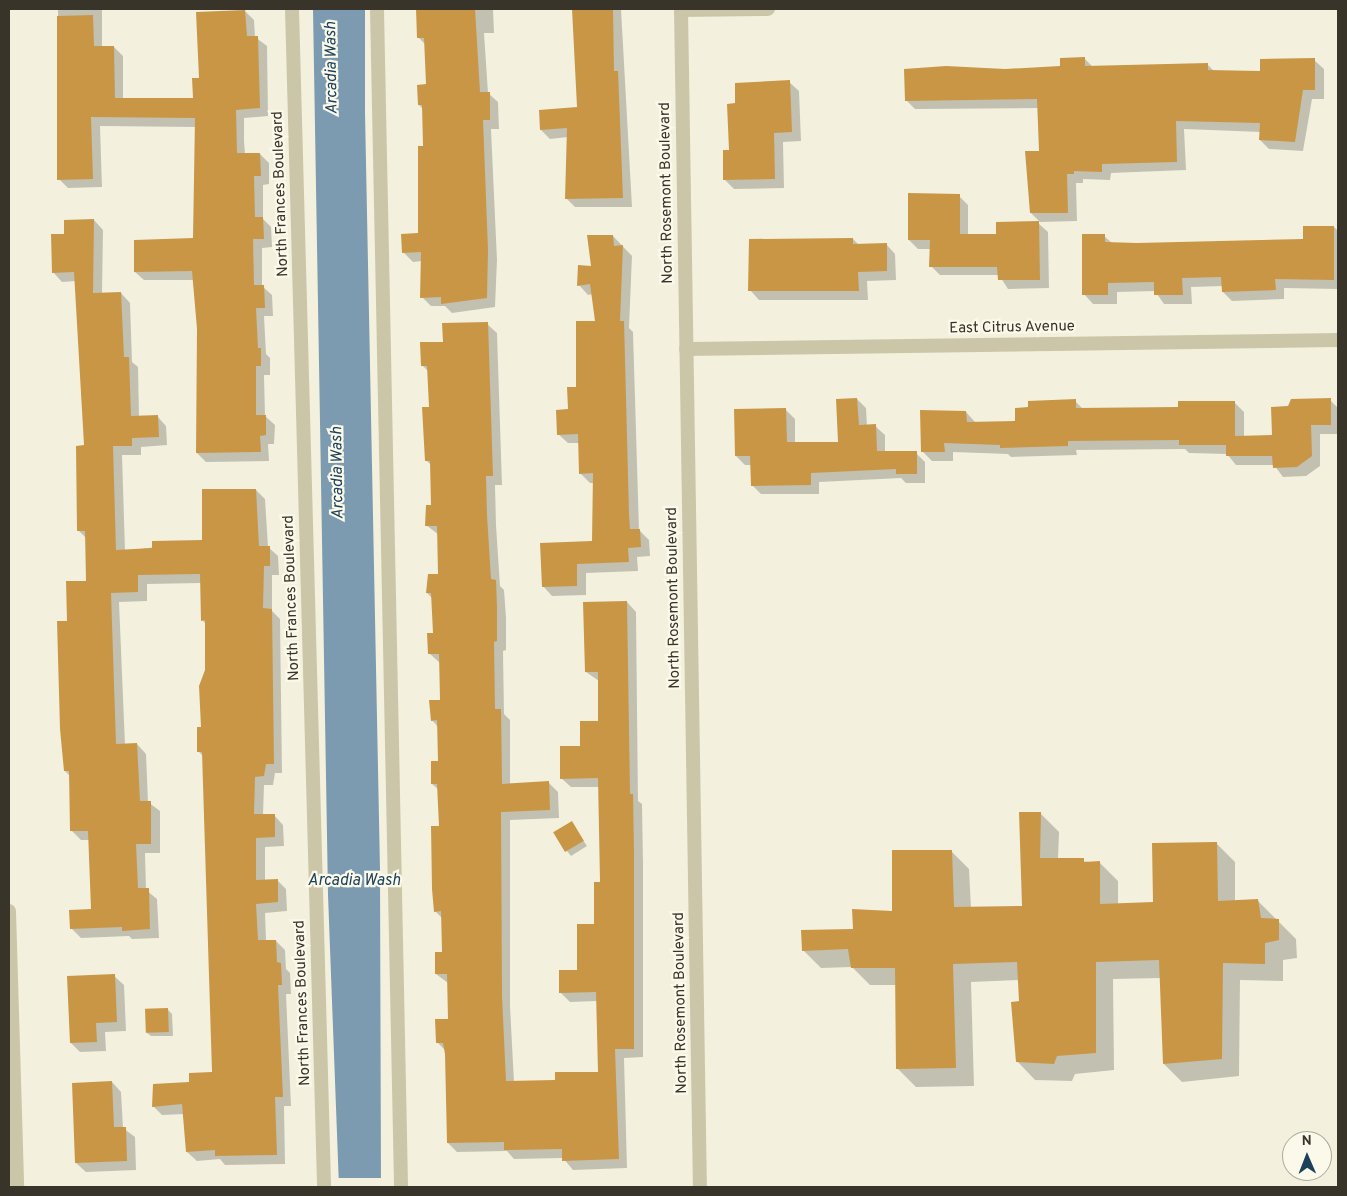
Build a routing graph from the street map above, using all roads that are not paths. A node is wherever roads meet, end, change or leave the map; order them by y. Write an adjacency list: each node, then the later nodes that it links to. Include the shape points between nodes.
1 (292, 9): 9 (street, North Frances Boulevard)
2 (377, 9): 10 (street)
3 (768, 9): 4 (street)
4 (681, 10): 6 (street, North Rosemont Boulevard)
5 (1338, 340): 6 (street, East Citrus Avenue)
6 (686, 349): 11 (street, North Rosemont Boulevard)
7 (9, 911): 8 (street)
8 (17, 1187)
9 (324, 1187)
10 (401, 1187)
11 (700, 1187)

